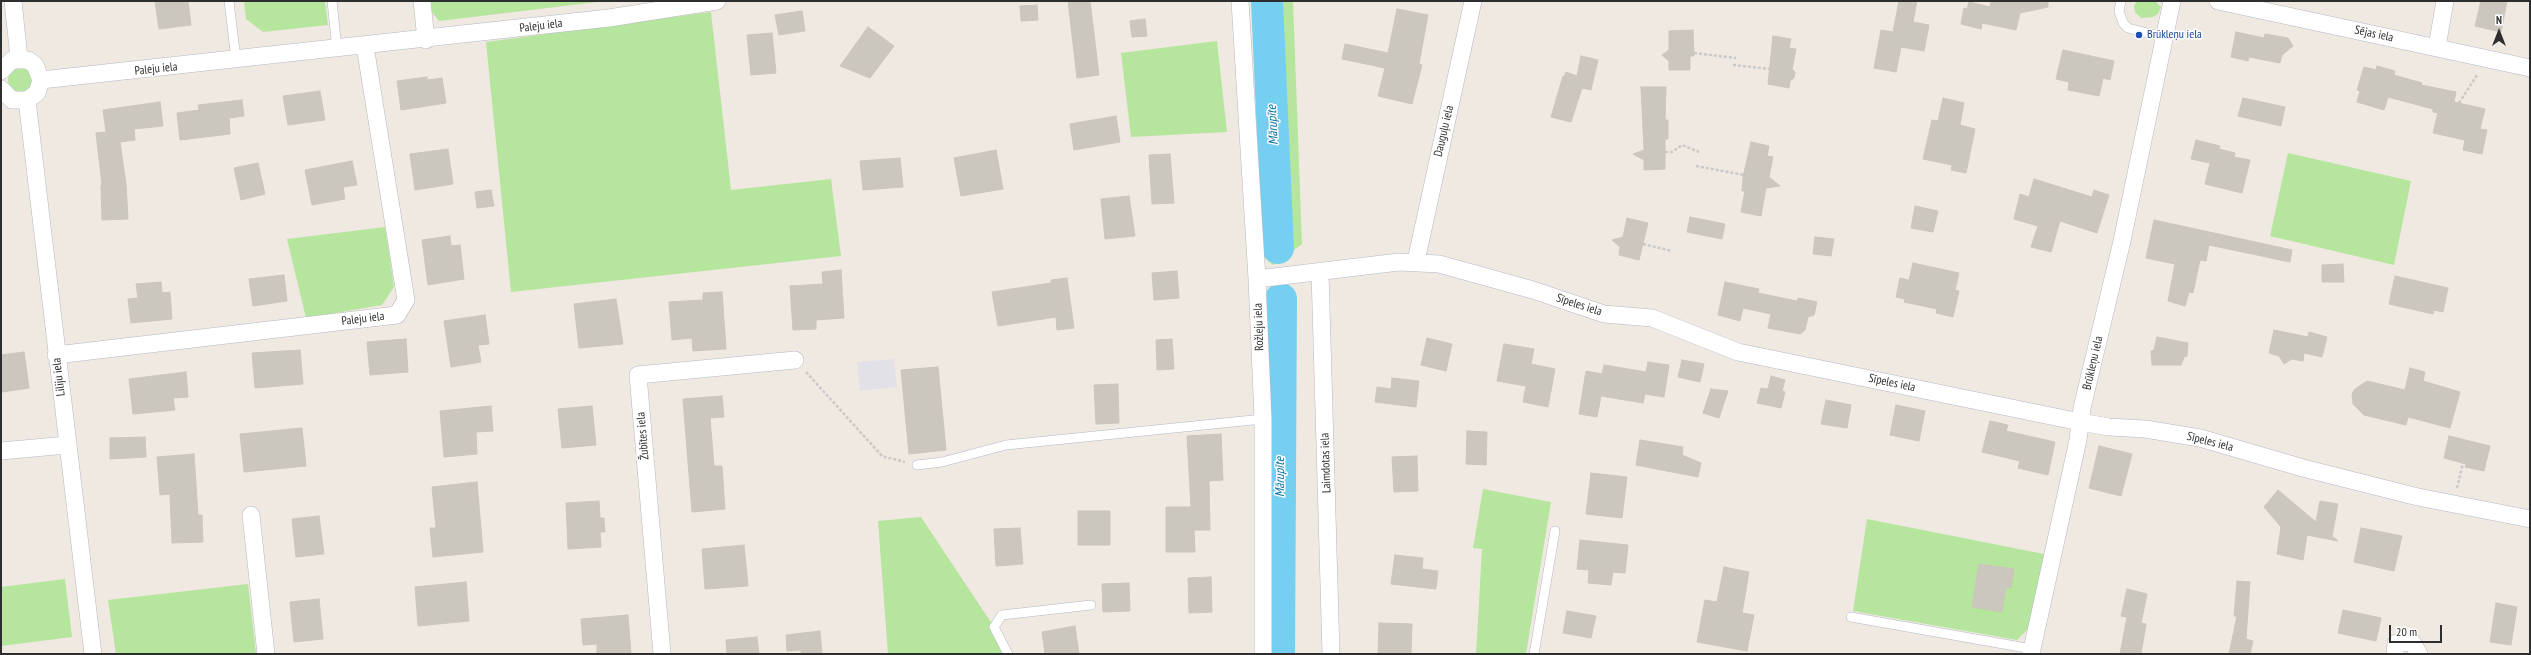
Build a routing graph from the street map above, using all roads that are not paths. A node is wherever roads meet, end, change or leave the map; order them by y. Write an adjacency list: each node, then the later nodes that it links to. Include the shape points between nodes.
1 (13, 1): 17 (street)
2 (229, 1): 18 (lane)
3 (332, 1): 16 (lane)
4 (422, 1): 13 (street)
5 (717, 1): 13 (street, Paleju iela, via 609,18)
6 (1240, 1): 26 (street, Rožleju iela)
7 (1473, 1): 24 (street, Dauguļu iela)
8 (2121, 1): 12 (lane, via 2119,11 2123,23 2128,28)
9 (2172, 1): 12 (street, Brūkleņu iela)
10 (2218, 1): 15 (street, Sējas iela)
11 (2445, 1): 15 (street)
12 (2163, 36): 30 (street, Brūkleņu iela, via 2123,234)
13 (426, 40): 14 (street, Paleju iela)
14 (366, 46): 16 (street, Paleju iela); 27 (street, Paleju iela, via 406,300 397,315)
15 (2437, 47): 19 (street, Sējas iela)
16 (337, 49): 18 (street, Paleju iela)
17 (19, 58): 20 (street, via 6,64); 21 (street, via 35,65)
18 (236, 60): 21 (street, Paleju iela)
19 (2530, 68)
20 (1, 71)
21 (41, 80): 23 (street, via 37,93)
22 (1, 90): 23 (street, via 12,100)
23 (27, 100): 27 (street, Liliju iela)
24 (1416, 261): 25 (street, Sīpeles iela); 30 (street, Sīpeles iela, via 1439,264 1533,290 1604,314 1652,318 1738,352)
25 (1320, 272): 26 (street, Sīpeles iela); 45 (street, Laimdotas iela)
26 (1257, 279): 29 (street, Rožleju iela)
27 (56, 355): 31 (street, Liliju iela)
28 (795, 360): 42 (street, Žubītes iela, via 638,376)
29 (1263, 419): 33 (lane, via 1006,445 942,462); 44 (street, Rožleju iela)
30 (2080, 422): 35 (street, Sīpeles iela, via 2200,438 2303,468 2453,504); 39 (street, Brūkleņu iela)
31 (67, 445): 32 (street); 40 (street, Liliju iela)
32 (1, 451)
33 (917, 465)
34 (251, 515): 41 (street)
35 (2530, 519)
36 (1555, 531): 46 (lane)
37 (1091, 605): 43 (lane, via 1002,615 994,627)
38 (1851, 617): 39 (lane)
39 (2031, 652)
40 (93, 654)
41 (266, 654)
42 (662, 654)
43 (1008, 654)
44 (1263, 654)
45 (1332, 654)
46 (1534, 654)
47 (2395, 654): 48 (street, via 2396,643 2412,642)
48 (2419, 654)

